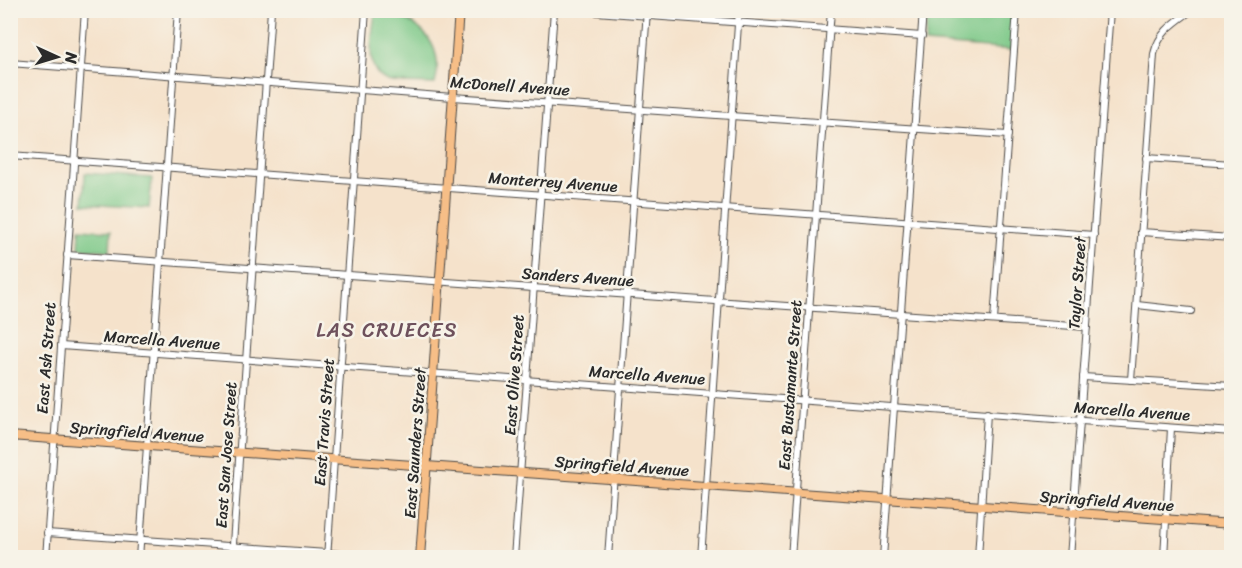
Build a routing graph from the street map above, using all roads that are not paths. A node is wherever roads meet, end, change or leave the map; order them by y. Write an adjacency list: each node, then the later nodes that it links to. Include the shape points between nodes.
1 (85, 10): 19 (street, East Ash Street)
2 (178, 10): 20 (street)
3 (271, 10): 21 (street, East San Jose Street)
4 (366, 10): 22 (street, East Travis Street)
5 (459, 10): 23 (main road, East Saunders Street)
6 (554, 10): 24 (street, East Olive Street)
7 (569, 10): 14 (street)
8 (739, 10): 15 (street)
9 (831, 10): 16 (street, East Bustamante Street)
10 (924, 10): 17 (street)
11 (1017, 10): 29 (street)
12 (1110, 10): 45 (street, Taylor Street)
13 (1192, 10): 31 (street, via 1161,35 1154,54)
14 (647, 13): 15 (street); 25 (street)
15 (738, 23): 16 (street); 26 (street)
16 (830, 29): 17 (street); 27 (street, East Bustamante Street)
17 (922, 36): 28 (street)
18 (10, 63): 19 (street, McDonell Avenue)
19 (81, 68): 20 (street, McDonell Avenue); 32 (street, East Ash Street)
20 (173, 75): 21 (street, McDonell Avenue); 34 (street)
21 (266, 82): 22 (street, McDonell Avenue); 35 (street, East San Jose Street)
22 (361, 88): 23 (street, McDonell Avenue); 36 (street, East Travis Street)
23 (453, 97): 24 (street, McDonell Avenue); 37 (main road, East Saunders Street)
24 (547, 102): 25 (street, McDonell Avenue); 38 (street, East Olive Street)
25 (640, 109): 26 (street, McDonell Avenue); 39 (street)
26 (732, 115): 27 (street, McDonell Avenue); 40 (street)
27 (824, 122): 28 (street, McDonell Avenue); 41 (street, East Bustamante Street)
28 (915, 129): 29 (street, McDonell Avenue); 42 (street)
29 (1008, 135): 43 (street)
30 (10, 156): 32 (street, Monterrey Avenue)
31 (1146, 158): 33 (street); 44 (street)
32 (74, 160): 34 (street, Monterrey Avenue); 47 (street, East Ash Street)
33 (1232, 164)
34 (166, 167): 35 (street, Monterrey Avenue); 48 (street)
35 (259, 174): 36 (street, Monterrey Avenue); 49 (street, East San Jose Street)
36 (354, 181): 37 (street, Monterrey Avenue); 50 (street, East Travis Street)
37 (447, 188): 38 (street, Monterrey Avenue); 51 (main road, East Saunders Street)
38 (540, 195): 39 (street, Monterrey Avenue); 52 (street, East Olive Street)
39 (633, 201): 40 (street, Monterrey Avenue); 53 (street)
40 (725, 208): 41 (street, Monterrey Avenue); 54 (street)
41 (817, 215): 42 (street, Monterrey Avenue); 56 (street, East Bustamante Street)
42 (908, 221): 43 (street, Monterrey Avenue); 58 (street)
43 (1001, 228): 45 (street, Monterrey Avenue); 59 (street)
44 (1142, 232): 46 (street); 55 (street)
45 (1094, 235): 60 (street, Taylor Street)
46 (1232, 238)
47 (67, 255): 48 (street, Sanders Avenue); 61 (street, East Ash Street)
48 (159, 261): 49 (street, Sanders Avenue); 62 (street)
49 (251, 268): 50 (street, Sanders Avenue); 63 (street, East San Jose Street)
50 (347, 276): 51 (street, Sanders Avenue); 64 (street, East Travis Street)
51 (440, 283): 52 (street, Sanders Avenue); 65 (main road, East Saunders Street)
52 (534, 287): 53 (street, Sanders Avenue); 67 (street, East Olive Street)
53 (627, 294): 54 (street, Sanders Avenue); 70 (street)
54 (718, 300): 56 (street, Sanders Avenue); 71 (street)
55 (1137, 305): 57 (street); 68 (street)
56 (810, 307): 58 (street, Sanders Avenue); 72 (street, East Bustamante Street)
57 (1191, 311)
58 (902, 314): 59 (street, Sanders Avenue); 73 (street)
59 (994, 320): 60 (street, Sanders Avenue)
60 (1087, 327): 66 (street, Taylor Street)
61 (61, 346): 62 (street, Marcella Avenue); 79 (street, East Ash Street)
62 (153, 353): 63 (street, Marcella Avenue); 80 (street)
63 (245, 360): 64 (street, Marcella Avenue); 81 (street, East San Jose Street)
64 (341, 367): 65 (street, Marcella Avenue); 82 (street, East Travis Street)
65 (434, 374): 67 (street, Marcella Avenue); 83 (main road, East Saunders Street)
66 (1083, 377): 68 (street); 75 (street, Taylor Street)
67 (527, 380): 70 (street, Marcella Avenue); 84 (street, East Olive Street)
68 (1131, 380): 69 (street)
69 (1232, 386)
70 (620, 387): 71 (street, Marcella Avenue); 85 (street)
71 (712, 393): 72 (street, Marcella Avenue); 86 (street)
72 (803, 400): 73 (street, Marcella Avenue); 87 (street, East Bustamante Street)
73 (895, 406): 74 (street, Marcella Avenue); 88 (street)
74 (987, 413): 75 (street, Marcella Avenue); 89 (street)
75 (1080, 420): 76 (street, Marcella Avenue); 90 (street, Taylor Street)
76 (1172, 428): 77 (street, Marcella Avenue); 91 (street)
77 (1232, 432)
78 (10, 436): 79 (main road, Springfield Avenue)
79 (54, 439): 80 (main road, Springfield Avenue); 93 (street, East Ash Street)
80 (147, 446): 81 (main road, Springfield Avenue); 94 (street)
81 (240, 452): 82 (main road, Springfield Avenue); 95 (street, East San Jose Street)
82 (336, 459): 83 (main road, Springfield Avenue); 96 (street, East Travis Street)
83 (427, 467): 84 (main road, Springfield Avenue); 101 (main road, East Saunders Street)
84 (520, 473): 85 (main road, Springfield Avenue); 102 (street, East Olive Street)
85 (614, 480): 86 (main road, Springfield Avenue); 103 (street)
86 (706, 486): 87 (main road, Springfield Avenue); 104 (street)
87 (795, 492): 88 (main road, Springfield Avenue); 105 (street, East Bustamante Street)
88 (888, 498): 89 (main road, Springfield Avenue); 106 (street)
89 (981, 505): 90 (main road, Springfield Avenue); 107 (street)
90 (1073, 512): 91 (main road, Springfield Avenue); 108 (street, Taylor Street)
91 (1167, 519): 92 (main road, Springfield Avenue); 109 (street)
92 (1232, 524)
93 (47, 533): 94 (street); 97 (street, East Ash Street)
94 (140, 540): 95 (street); 98 (street)
95 (233, 547): 96 (street); 99 (street, East San Jose Street)
96 (327, 556): 100 (street)
97 (46, 558)
98 (139, 558)
99 (232, 558)
100 (396, 558)
101 (420, 558)
102 (514, 558)
103 (608, 558)
104 (701, 558)
105 (791, 558)
106 (883, 558)
107 (978, 558)
108 (1070, 558)
109 (1164, 558)

